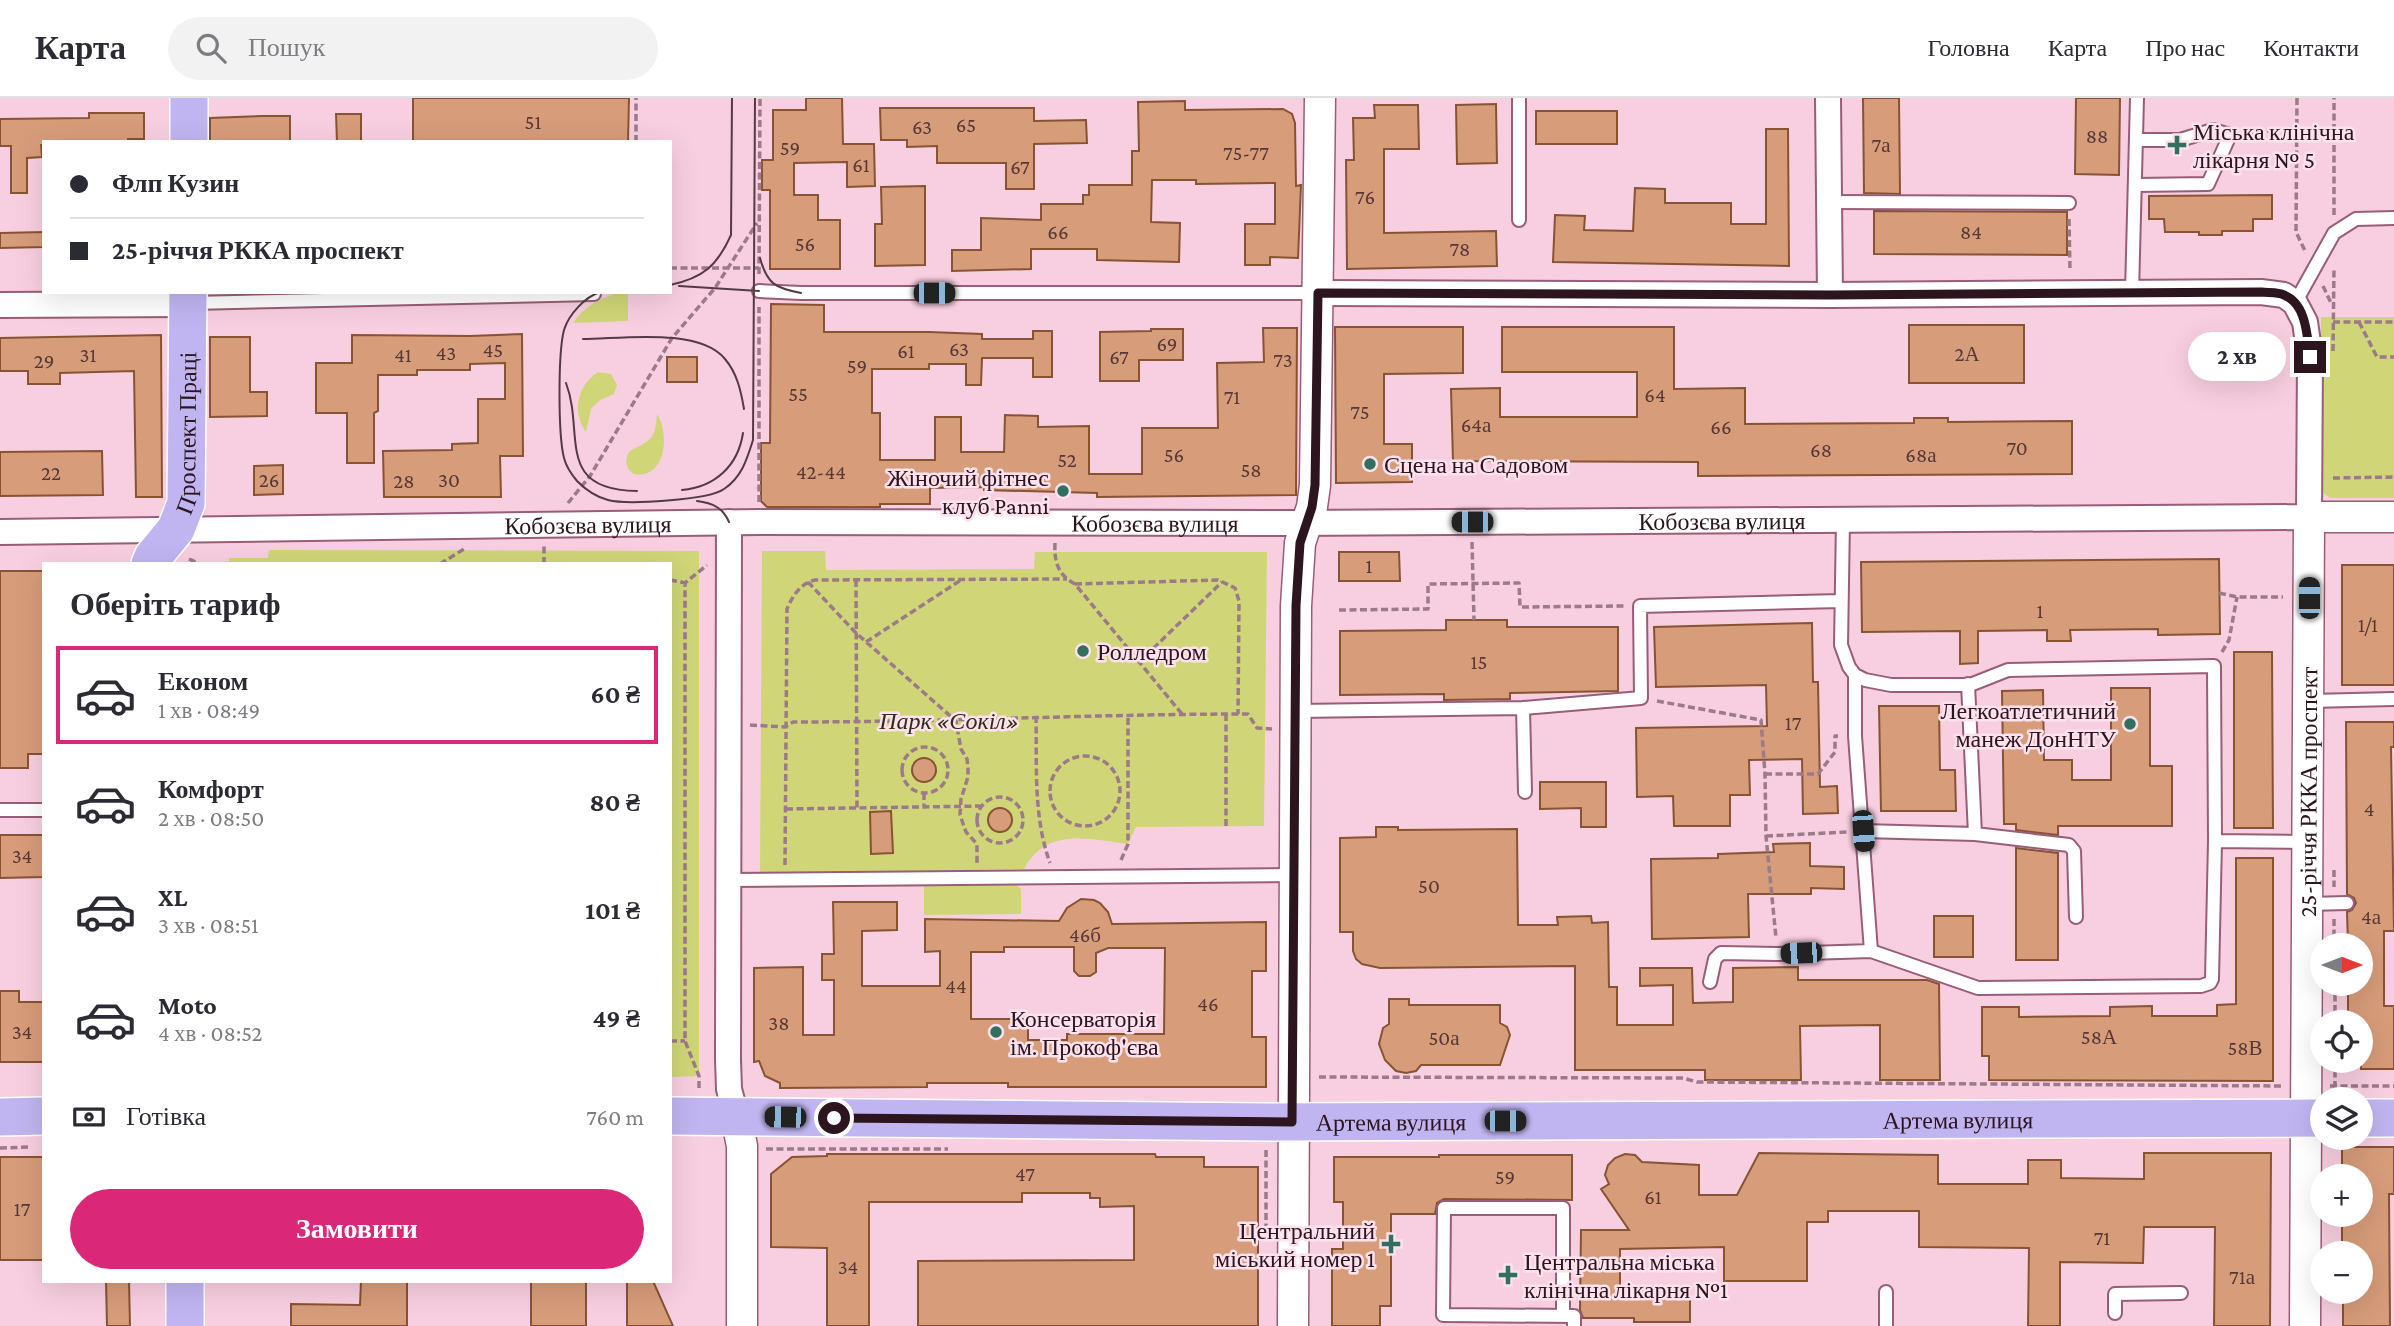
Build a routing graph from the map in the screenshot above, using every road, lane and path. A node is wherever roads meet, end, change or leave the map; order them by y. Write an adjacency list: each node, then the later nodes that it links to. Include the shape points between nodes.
1 (189, 98): 11 (main road)
2 (1320, 98): 25 (street)
3 (1519, 98): 18 (lane)
4 (1828, 98): 15 (street)
5 (2137, 98): 13 (lane)
6 (2297, 98): 9 (path)
7 (636, 100): 8 (path); 12 (path)
8 (629, 103)
9 (2296, 128): 10 (path); 23 (path, via 2296,232)
10 (2230, 135): 13 (lane, via 2213,130 2180,140); 14 (lane, via 2207,184)
11 (189, 140)
12 (636, 140)
13 (2137, 140): 14 (lane)
14 (2136, 185): 27 (lane)
15 (1829, 202): 16 (lane); 29 (street)
16 (2069, 203): 26 (path)
17 (2394, 218): 23 (lane, via 2356,219 2334,233)
18 (1519, 220)
19 (759, 222): 21 (path)
20 (672, 268): 21 (path)
21 (728, 268): 22 (path); 45 (path, via 673,338 590,476)
22 (759, 268)
23 (2314, 268): 32 (path); 33 (lane)
24 (759, 290): 25 (lane)
25 (1318, 293): 29 (street); 43 (street, via 1315,485)
26 (2071, 293): 27 (street); 29 (street)
27 (2132, 293): 33 (street, via 2261,292 2284,295)
28 (594, 294): 30 (lane)
29 (1830, 295)
30 (188, 298): 31 (street); 46 (main road, Проспект Праці, via 188,478 186,503)
31 (0, 305)
32 (2333, 308)
33 (2300, 312): 34 (path); 39 (street, 25-річчя РККА проспект, via 2310,357)
34 (2359, 322): 35 (path); 36 (path, via 2377,357)
35 (2394, 322)
36 (2394, 357)
37 (2394, 477): 38 (path)
38 (2333, 478)
39 (2309, 517): 40 (street); 41 (street, Кобозєва вулиця); 77 (street, 25-річчя РККА проспект)
40 (2394, 517)
41 (1843, 520): 42 (street, Кобозєва вулиця); 65 (lane)
42 (1472, 522): 43 (street, Кобозєва вулиця); 60 (path)
43 (1307, 523): 44 (street, Кобозєва вулиця); 84 (street, via 1300,543)
44 (1058, 524): 48 (street, Кобозєва вулиця); 53 (path, via 1055,564)
45 (551, 525): 46 (street, Кобозєва вулиця); 48 (street, Кобозєва вулиця); 52 (path)
46 (176, 529): 47 (street, Кобозєва вулиця); 50 (main road, Проспект Праці)
47 (0, 532)
48 (729, 534): 59 (path); 114 (street)
49 (469, 545): 51 (path)
50 (151, 562)
51 (443, 562)
52 (544, 562)
53 (1067, 579): 56 (path); 61 (path)
54 (672, 580): 59 (path)
55 (856, 580): 56 (path); 57 (path); 69 (path)
56 (962, 580): 70 (path)
57 (808, 582): 69 (path); 88 (path, via 787,609)
58 (1222, 582): 61 (path); 71 (path); 81 (path, via 1235,588 1239,601)
59 (686, 583): 123 (path)
60 (1472, 583): 66 (path, via 1519,583 1520,607); 67 (path, via 1429,584 1429,609); 68 (path)
61 (1075, 584): 71 (path)
62 (2219, 593): 63 (path)
63 (2237, 597): 64 (path); 72 (path, via 2229,640)
64 (2287, 597)
65 (1841, 601): 66 (lane); 73 (lane, via 1841,645)
66 (1640, 606): 75 (lane)
67 (1339, 610)
68 (1474, 620)
69 (856, 633): 70 (path); 86 (path)
70 (866, 642): 85 (path)
71 (1139, 663): 79 (path)
72 (2214, 666): 74 (lane, via 2008,670); 108 (lane)
73 (1855, 675): 74 (lane, via 1877,684); 105 (lane)
74 (1968, 684): 106 (lane)
75 (1641, 698): 78 (lane); 90 (path, via 1757,718 1762,724)
76 (2394, 699): 77 (lane)
77 (2310, 701): 109 (street, 25-річчя РККА проспект)
78 (1523, 708): 84 (lane); 93 (lane)
79 (1182, 714): 80 (path); 82 (path)
80 (1226, 714): 81 (path); 104 (path)
81 (1238, 714): 84 (path, via 1248,714 1257,728)
82 (1128, 715): 83 (path); 91 (path)
83 (1036, 716): 85 (path); 95 (path)
84 (1285, 720): 110 (street)
85 (956, 721): 86 (path); 97 (path, via 968,768)
86 (857, 722): 88 (path, via 793,722); 100 (path)
87 (749, 725): 88 (path)
88 (785, 727): 101 (path)
89 (1835, 752): 90 (path, via 1818,774)
90 (1765, 774): 107 (path)
91 (1128, 790): 92 (path); 112 (path, via 1128,844)
92 (1120, 791): 96 (path, via 1112,813 1092,825 1069,822 1053,806); 96 (path, via 1113,769 1105,761 1083,755 1062,764)
93 (1525, 792)
94 (924, 793): 94 (path, via 910,788 902,767 909,753 923,747 938,751 947,770 938,789); 99 (path)
95 (1037, 795): 96 (path); 111 (path, via 1044,846)
96 (1050, 795)
97 (960, 806): 98 (path); 99 (path); 113 (path, via 962,824 977,844)
98 (982, 806): 98 (path, via 999,797 1013,801 1024,820 1019,833 1007,842 986,838 978,825)
99 (925, 807): 100 (path)
100 (857, 808): 101 (path)
101 (786, 809): 115 (path)
102 (0, 810): 103 (lane)
103 (42, 810)
104 (1226, 825)
105 (1863, 831): 106 (lane); 107 (path); 119 (lane)
106 (1975, 834): 118 (lane, via 2069,845 2074,850)
107 (1766, 836): 120 (path)
108 (2215, 841): 109 (lane); 119 (lane, via 2212,979 2206,985 1978,988)
109 (2307, 842): 117 (street, 25-річчя РККА проспект)
110 (1294, 875): 112 (lane); 136 (street)
111 (1056, 878): 112 (lane); 113 (lane)
112 (1113, 878)
113 (977, 879): 115 (lane)
114 (728, 880): 115 (lane); 133 (street, via 728,1060)
115 (785, 881)
116 (2347, 903): 117 (lane)
117 (2307, 904): 126 (street, 25-річчя РККА проспект)
118 (2076, 917)
119 (1871, 951): 120 (lane)
120 (1778, 954): 121 (lane, via 1721,953)
121 (1710, 982)
122 (672, 1041): 123 (path)
123 (685, 1041): 127 (path, via 699,1076)
124 (1310, 1077): 129 (path, via 2066,1082)
125 (2394, 1086): 128 (path)
126 (2317, 1087)
127 (699, 1089)
128 (2373, 1090)
129 (2310, 1101)
130 (2310, 1102): 136 (main road, Артема вулиця)
131 (0, 1116): 137 (main road)
132 (672, 1116): 133 (main road, Артема вулиця)
133 (736, 1116): 136 (main road, Артема вулиця); 146 (street, via 742,1146)
134 (2373, 1118): 135 (main road)
135 (2394, 1118)
136 (1292, 1122): 147 (street)
137 (38, 1131): 138 (path)
138 (0, 1148)
139 (2315, 1150): 150 (street, 25-річчя РККА проспект)
140 (185, 1283): 145 (main road)
141 (1886, 1292): 149 (lane)
142 (2181, 1293): 143 (lane, via 2115,1294)
143 (2115, 1313)
144 (1563, 1315): 144 (lane, via 1443,1315 1444,1208 1563,1208); 148 (lane, via 1574,1316)
145 (185, 1326)
146 (742, 1326)
147 (1293, 1326)
148 (1574, 1326)
149 (1886, 1326)
150 (2305, 1326)

